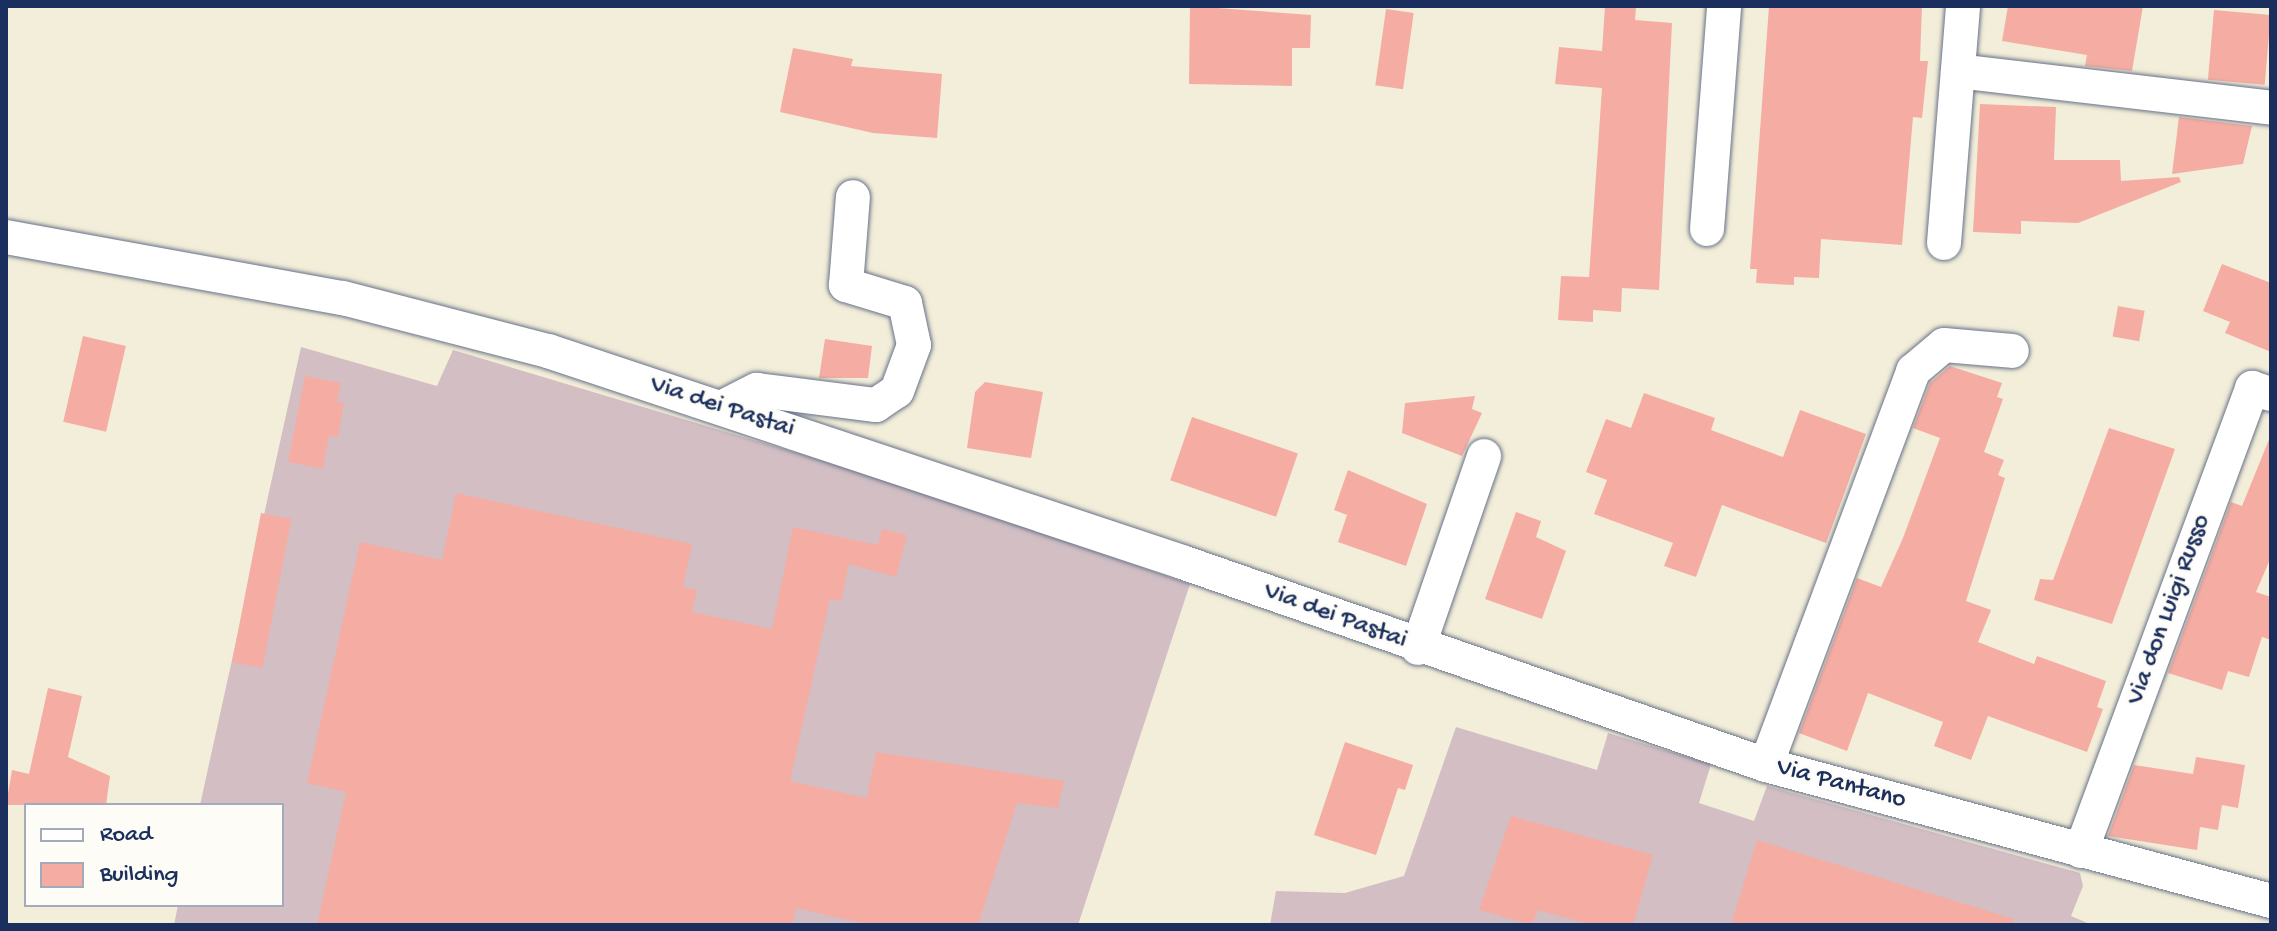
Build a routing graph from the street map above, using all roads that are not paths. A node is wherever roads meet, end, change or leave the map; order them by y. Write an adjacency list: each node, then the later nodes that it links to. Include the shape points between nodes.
1 (1724, 6): 6 (street)
2 (1963, 6): 3 (street)
3 (1958, 71): 4 (street); 8 (street)
4 (2271, 108)
5 (853, 197): 11 (street, via 846,285 905,303 914,345 897,391 876,405 757,390)
6 (1707, 229)
7 (6, 237): 11 (street, Via dei Pastai, via 343,298 548,351)
8 (1944, 243)
9 (2012, 351): 14 (street, via 1944,345 1913,371)
10 (2271, 394): 15 (street, Via don Luigi Russo, via 2252,388)
11 (723, 407): 13 (street, Via dei Pastai)
12 (1484, 456): 13 (street)
13 (1418, 648): 14 (street, Via Pantano)
14 (1766, 765): 15 (street, Via Pantano)
15 (2081, 851): 16 (street, Via Pantano)
16 (2271, 901)

